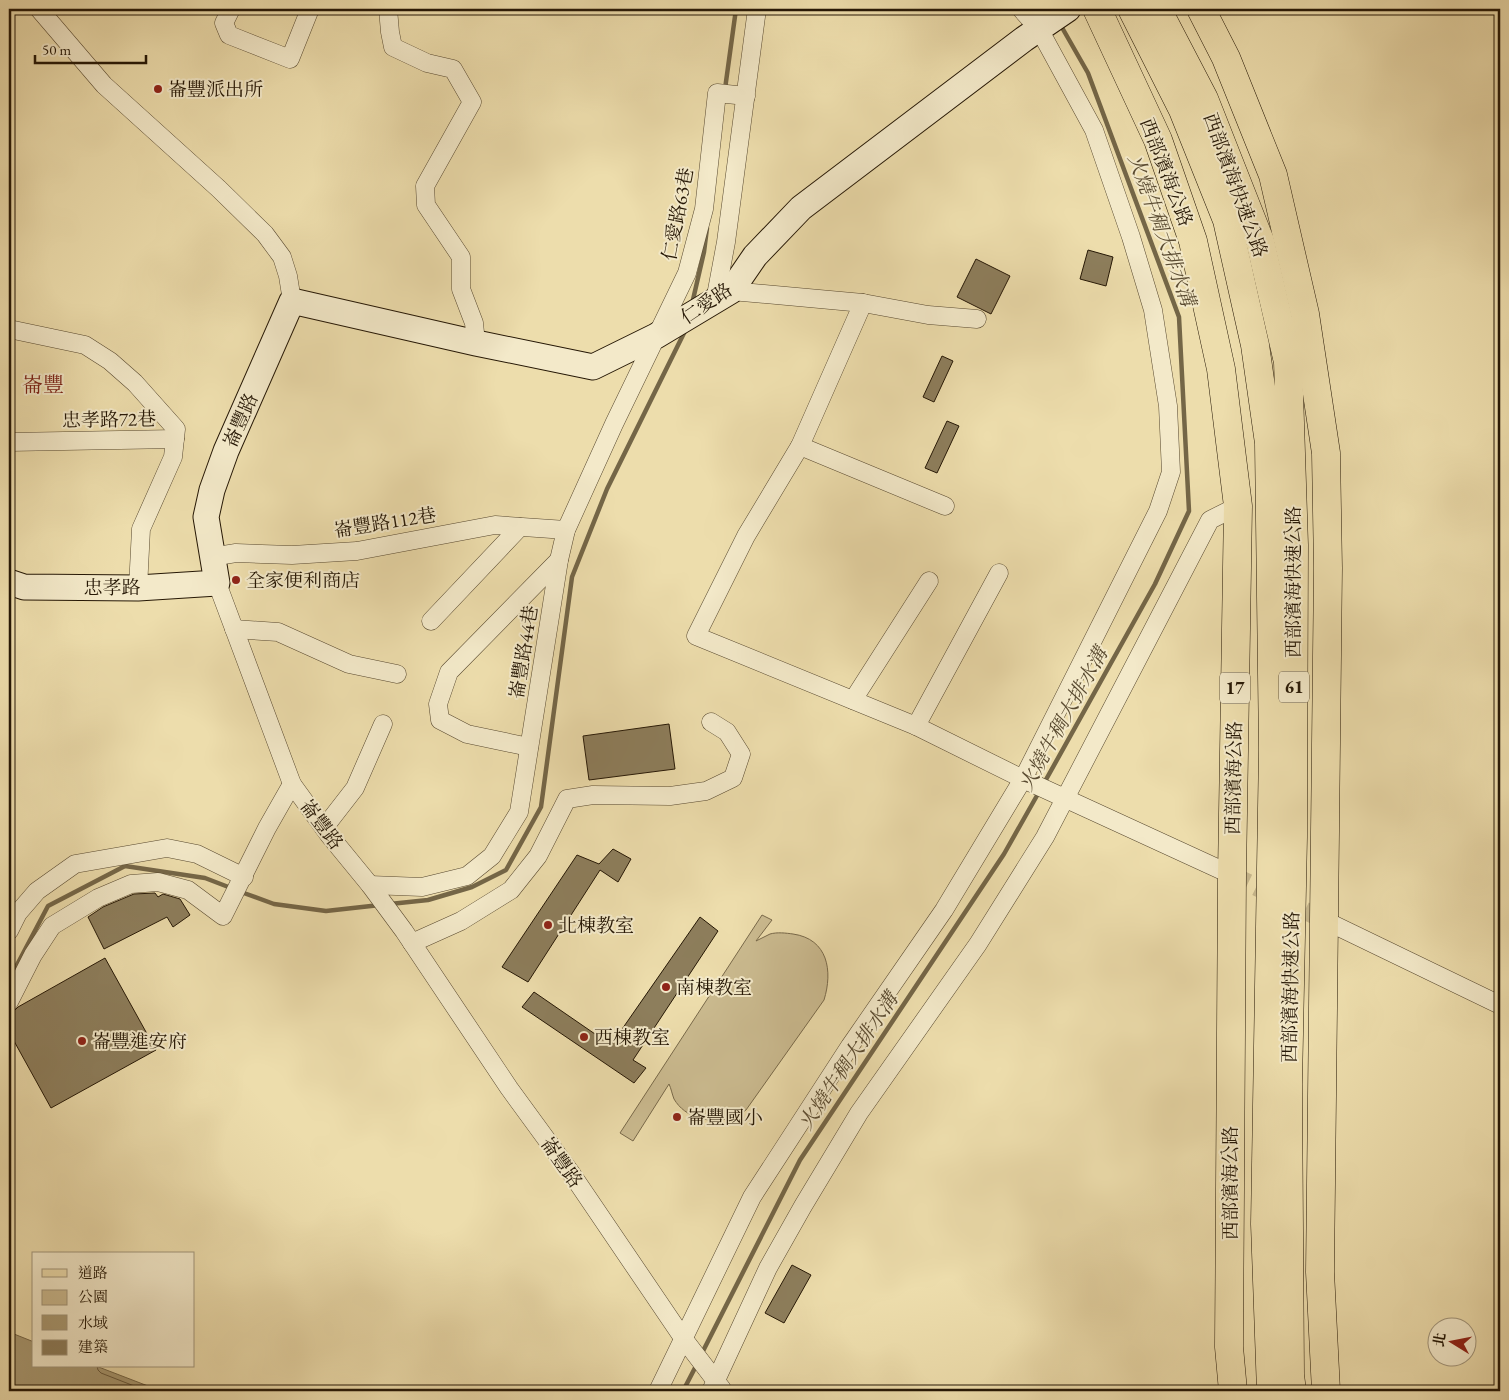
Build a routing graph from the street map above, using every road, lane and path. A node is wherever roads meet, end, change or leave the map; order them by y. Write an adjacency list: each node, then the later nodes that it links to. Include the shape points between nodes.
1 (39, 9): 15 (street, via 104,85 265,234 282,257)
2 (231, 9): 3 (street, via 224,23 229,34 290,59)
3 (310, 9)
4 (388, 9): 20 (street, via 394,46 427,63 454,69 472,102 425,186 426,205 461,257 461,290 474,322)
5 (757, 9): 13 (street)
6 (1021, 9): 12 (street)
7 (1068, 9): 12 (street, 仁愛路)
8 (1097, 9): 25 (main road, 西部濱海公路 / 17, via 1158,140 1193,241 1221,369)
9 (1132, 9): 59 (main road, 西部濱海快速公路 / 61, via 1183,110 1227,220 1255,345 1269,443 1273,749 1265,1224)
10 (1157, 9): 60 (main road, 西部濱海快速公路 / 61, via 1204,99 1260,241 1288,362 1294,545 1288,1084)
11 (1201, 9): 50 (main road, via 1226,58 1273,175 1305,314 1326,453)
12 (1039, 29): 14 (street, 仁愛路, via 802,208 755,256); 43 (street, via 1094,130 1139,264 1152,310 1168,406 1171,472 1158,511)
13 (746, 96): 14 (street, via 726,242); 19 (street, 仁愛路63巷, via 717,93 704,209 687,273)
14 (723, 296): 16 (street); 19 (street, 仁愛路)
15 (292, 301): 20 (street, 仁愛路); 28 (street, 崙豐路, via 226,450 212,490 206,517)
16 (863, 303): 17 (street, via 928,315); 23 (street)
17 (976, 319)
18 (9, 329): 21 (street, via 85,345 135,383 176,429)
19 (656, 336): 20 (street, 仁愛路, via 593,367); 27 (street, 崙豐路44巷)
20 (476, 343)
21 (175, 439): 22 (street, 忠孝路72巷); 34 (street, 忠孝路72巷, via 173,457 141,529)
22 (9, 442)
23 (800, 446): 24 (street); 38 (street, via 746,536 696,636)
24 (945, 506)
25 (1238, 506): 45 (street, via 1210,520); 47 (main road, 西部濱海公路 / 17)
26 (520, 527): 27 (street, 崙豐路112巷); 28 (street, 崙豐路112巷, via 495,526 357,551 292,555 236,553); 35 (street)
27 (566, 530): 29 (street, 崙豐路44巷)
28 (211, 557): 33 (street, 崙豐路)
29 (559, 560): 42 (street, 崙豐路44巷); 42 (street, via 450,672 438,704 440,720 467,734)
30 (999, 573): 41 (street)
31 (929, 580): 38 (street)
32 (9, 582): 34 (street, 忠孝路, via 24,587)
33 (217, 583): 34 (street, 忠孝路); 36 (street, 崙豐路)
34 (138, 588)
35 (431, 621)
36 (234, 629): 37 (street, via 278,632 349,664); 44 (street, 崙豐路)
37 (397, 674)
38 (853, 700): 41 (street)
39 (711, 722): 52 (street, via 727,732 741,754 733,778 706,791 670,796 593,795 567,799 538,856 511,890 461,921)
40 (383, 724): 46 (street, via 355,788)
41 (916, 726): 43 (street)
42 (529, 747): 49 (street, 崙豐路44巷, via 519,812 492,856 467,876 422,887)
43 (1024, 779): 45 (street); 55 (street, via 944,910 850,1046 752,1197)
44 (292, 784): 46 (street, 崙豐路); 48 (street)
45 (1066, 798): 47 (street); 56 (street, via 978,944 859,1113 803,1206 768,1268)
46 (324, 828): 49 (street, 崙豐路)
47 (1232, 875): 58 (main road, 西部濱海公路 / 17, via 1229,1347)
48 (244, 877): 51 (street, via 197,854 167,848 75,864 37,891 18,913); 53 (street, via 223,916 188,890 158,882 132,884 98,898 52,926)
49 (373, 889): 52 (street, 崙豐路)
50 (1324, 920): 54 (street); 61 (main road, via 1320,1272)
51 (9, 931)
52 (408, 937): 55 (street, 崙豐路)
53 (9, 1002)
54 (1500, 1005)
55 (683, 1338): 56 (street, 崙豐路); 57 (street)
56 (716, 1388)
57 (658, 1391)
58 (1233, 1391)
59 (1270, 1391)
60 (1292, 1391)
61 (1326, 1391)

